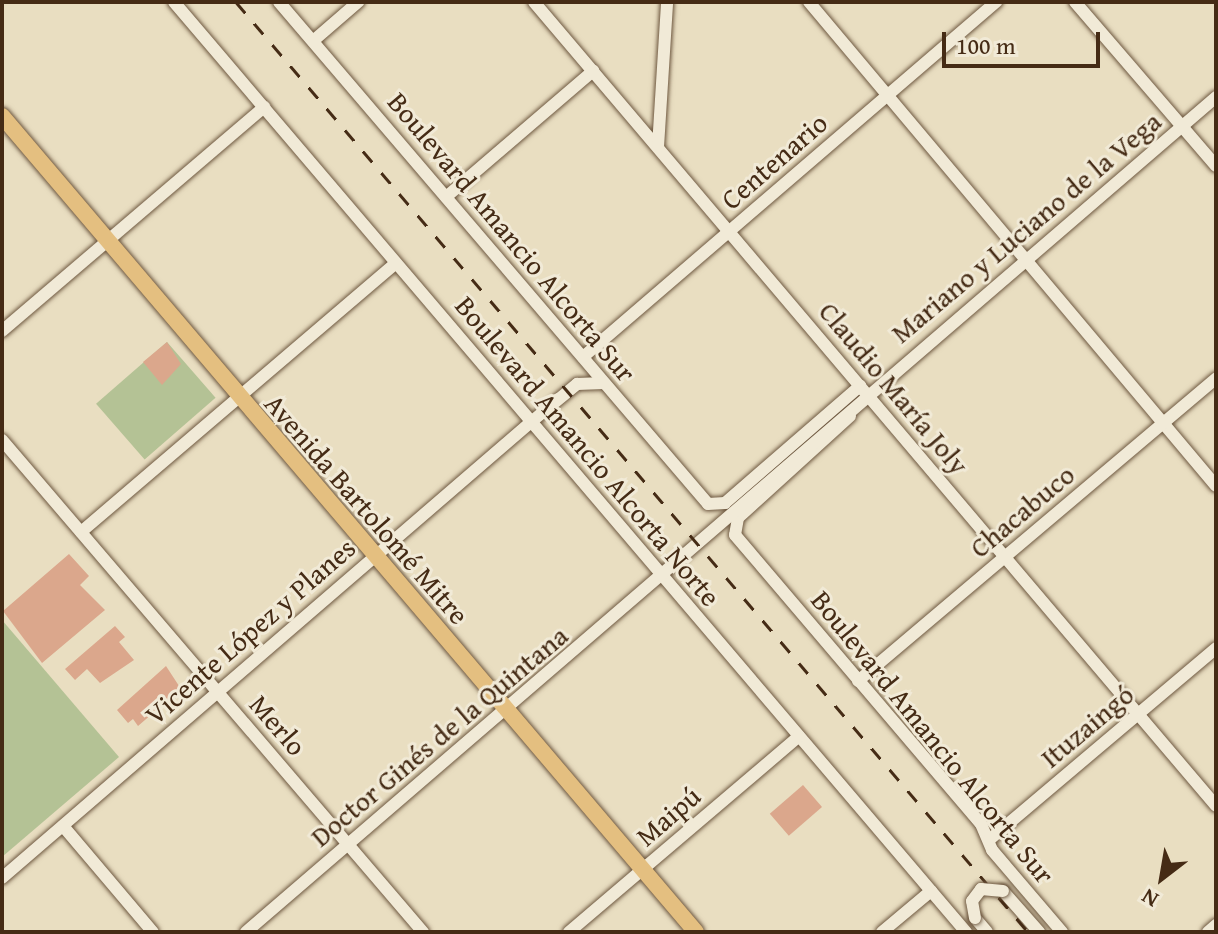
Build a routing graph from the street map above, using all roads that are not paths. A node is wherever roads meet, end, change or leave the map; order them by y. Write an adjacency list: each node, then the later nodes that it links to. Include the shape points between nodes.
1 (174, 2): 13 (street, Boulevard Amancio Alcorta Norte)
2 (279, 2): 9 (street, Boulevard Amancio Alcorta Sur)
3 (358, 2): 9 (street)
4 (534, 2): 10 (street, Claudio María Joly)
5 (667, 2): 16 (street)
6 (809, 2): 11 (street)
7 (996, 2): 11 (street, Centenario)
8 (1075, 2): 15 (street)
9 (313, 41): 18 (street, Boulevard Amancio Alcorta Sur)
10 (593, 71): 16 (street, Claudio María Joly); 18 (street)
11 (885, 96): 19 (street, Centenario); 21 (street)
12 (1216, 97): 15 (street, Mariano y Luciano de la Vega)
13 (264, 107): 20 (street); 22 (street, Boulevard Amancio Alcorta Norte)
14 (2, 116): 20 (main road, Avenida Bartolomé Mitre)
15 (1182, 126): 17 (street); 21 (street, Mariano y Luciano de la Vega)
16 (658, 147): 19 (street, Claudio María Joly)
17 (1216, 166)
18 (446, 197): 24 (street, Boulevard Amancio Alcorta Sur)
19 (730, 231): 24 (street, Centenario); 28 (street, Claudio María Joly)
20 (106, 242): 23 (street); 29 (main road, Avenida Bartolomé Mitre)
21 (1024, 260): 28 (street, Mariano y Luciano de la Vega); 31 (street)
22 (396, 263): 29 (street); 30 (street, Boulevard Amancio Alcorta Norte)
23 (2, 331)
24 (583, 357): 26 (street, Boulevard Amancio Alcorta Sur); 27 (street)
25 (1216, 378): 31 (street, Chacabuco)
26 (604, 383): 27 (street); 34 (street, Boulevard Amancio Alcorta Sur)
27 (577, 384): 30 (street, Vicente López y Planes)
28 (863, 390): 34 (street, Mariano y Luciano de la Vega, via 725,503); 35 (street, Mariano y Luciano de la Vega); 37 (street, Mariano y Luciano de la Vega, via 837,434 738,518); 39 (street, Claudio María Joly)
29 (238, 398): 36 (street); 38 (main road, Avenida Bartolomé Mitre)
30 (531, 422): 38 (street, Vicente López y Planes); 40 (street, Boulevard Amancio Alcorta Norte)
31 (1162, 423): 33 (street); 39 (street, Chacabuco)
32 (2, 440): 36 (street, Merlo)
33 (1216, 486)
34 (708, 504)
35 (722, 521): 40 (street, Doctor Ginés de la Quintana)
36 (81, 532): 43 (street, Merlo)
37 (735, 535): 42 (street, Boulevard Amancio Alcorta Sur)
38 (373, 556): 43 (street, Vicente López y Planes); 44 (main road, Avenida Bartolomé Mitre)
39 (1004, 557): 42 (street, Chacabuco); 45 (street, Claudio María Joly)
40 (663, 576): 44 (street, Doctor Ginés de la Quintana); 46 (street, Boulevard Amancio Alcorta Norte)
41 (1216, 648): 45 (street, Ituzaingó)
42 (858, 681): 49 (street, Boulevard Amancio Alcorta Sur)
43 (217, 691): 48 (street, Vicente López y Planes); 50 (street, Merlo)
44 (506, 710): 50 (street, Doctor Ginés de la Quintana); 51 (main road, Avenida Bartolomé Mitre)
45 (1138, 714): 47 (street, Claudio María Joly); 49 (street, Ituzaingó)
46 (799, 736): 51 (street, Maipú); 53 (street, Boulevard Amancio Alcorta Norte)
47 (1216, 806)
48 (63, 826): 52 (street, Vicente López y Planes); 55 (street)
49 (989, 840): 64 (street, Boulevard Amancio Alcorta Sur)
50 (349, 845): 56 (street, Doctor Ginés de la Quintana); 57 (street, Merlo)
51 (642, 869): 58 (street, Maipú); 59 (main road, Avenida Bartolomé Mitre)
52 (2, 878)
53 (931, 891): 60 (street); 61 (street, Boulevard Amancio Alcorta Norte)
54 (1216, 925): 65 (street)
55 (153, 932)
56 (246, 932)
57 (423, 932)
58 (569, 932)
59 (696, 932)
60 (882, 932)
61 (966, 932)
62 (987, 932): 63 (street, bridge, via 971,908 987,886 1003,891)
63 (1039, 932)
64 (1062, 932)
65 (1208, 932)

